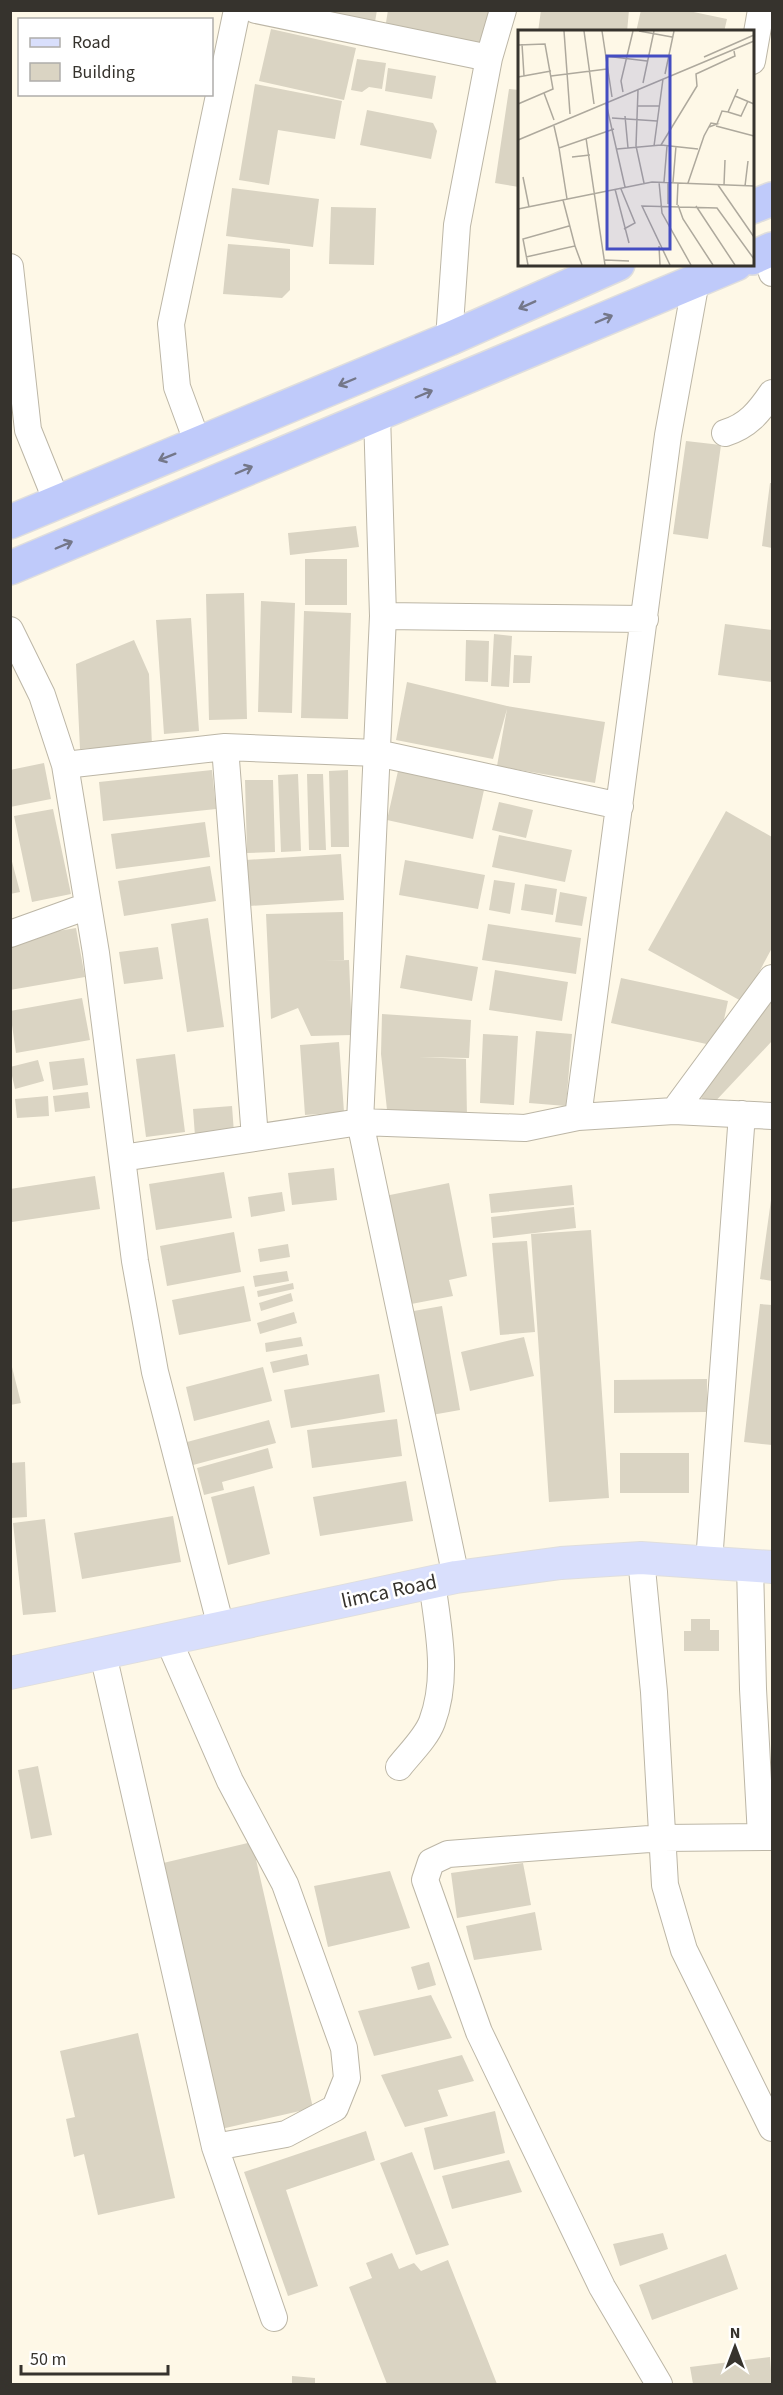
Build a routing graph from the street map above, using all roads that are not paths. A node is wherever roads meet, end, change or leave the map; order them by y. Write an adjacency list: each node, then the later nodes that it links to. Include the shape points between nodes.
1 (237, 10): 17 (street, via 171,324 177,387)
2 (256, 10): 6 (street)
3 (503, 10): 6 (street)
4 (761, 10): 5 (street)
5 (753, 55)
6 (489, 58): 13 (street, via 457,225)
7 (772, 199): 8 (highway)
8 (753, 207)
9 (613, 266): 13 (highway, one-way to 13)
10 (731, 266): 12 (highway)
11 (10, 267): 18 (street, via 28,430)
12 (696, 281): 15 (highway, one-way to 12); 22 (street, via 668,435)
13 (449, 339): 17 (highway, one-way to 17)
14 (772, 393): 16 (street, via 758,414 741,428)
15 (377, 414): 20 (highway, one-way to 15); 21 (street)
16 (725, 433)
17 (198, 444): 18 (highway, one-way to 18)
18 (57, 502): 19 (highway)
19 (10, 522)
20 (10, 568)
21 (383, 616): 22 (street); 25 (street)
22 (645, 619): 27 (street)
23 (10, 630): 26 (street, via 42,695)
24 (225, 747): 25 (street); 26 (street); 36 (street)
25 (377, 753): 27 (street); 35 (street)
26 (65, 765): 28 (street)
27 (620, 806): 34 (street)
28 (88, 906): 29 (street); 37 (street)
29 (10, 933)
30 (772, 978): 31 (street)
31 (674, 1111): 32 (street); 34 (street)
32 (742, 1114): 33 (street); 39 (street)
33 (772, 1116)
34 (578, 1117): 35 (street, via 525,1128)
35 (360, 1122): 36 (street); 41 (street)
36 (255, 1138): 37 (street)
37 (122, 1158): 42 (street, via 155,1372)
38 (641, 1558): 39 (main road, limca Road); 41 (main road, limca Road, via 561,1563); 48 (street)
39 (709, 1562): 40 (main road, limca Road)
40 (761, 1566): 47 (street, via 753,1689)
41 (444, 1579): 42 (main road, limca Road); 46 (street, via 437,1702 431,1724)
42 (221, 1627): 43 (main road, limca Road)
43 (168, 1639): 44 (main road, limca Road); 50 (street, via 230,1781 285,1884 344,2048 347,2078 335,2108 286,2134)
44 (103, 1654): 45 (main road, limca Road); 50 (street)
45 (10, 1673)
46 (399, 1767)
47 (767, 1837): 48 (street)
48 (663, 1838): 49 (street, via 665,1885 684,1950); 52 (street, via 448,1854 430,1862 425,1880 479,2032 602,2286)
49 (772, 2128)
50 (215, 2147): 51 (street)
51 (274, 2318)
52 (640, 2354): 53 (street); 54 (street)
53 (642, 2385)
54 (659, 2385)

